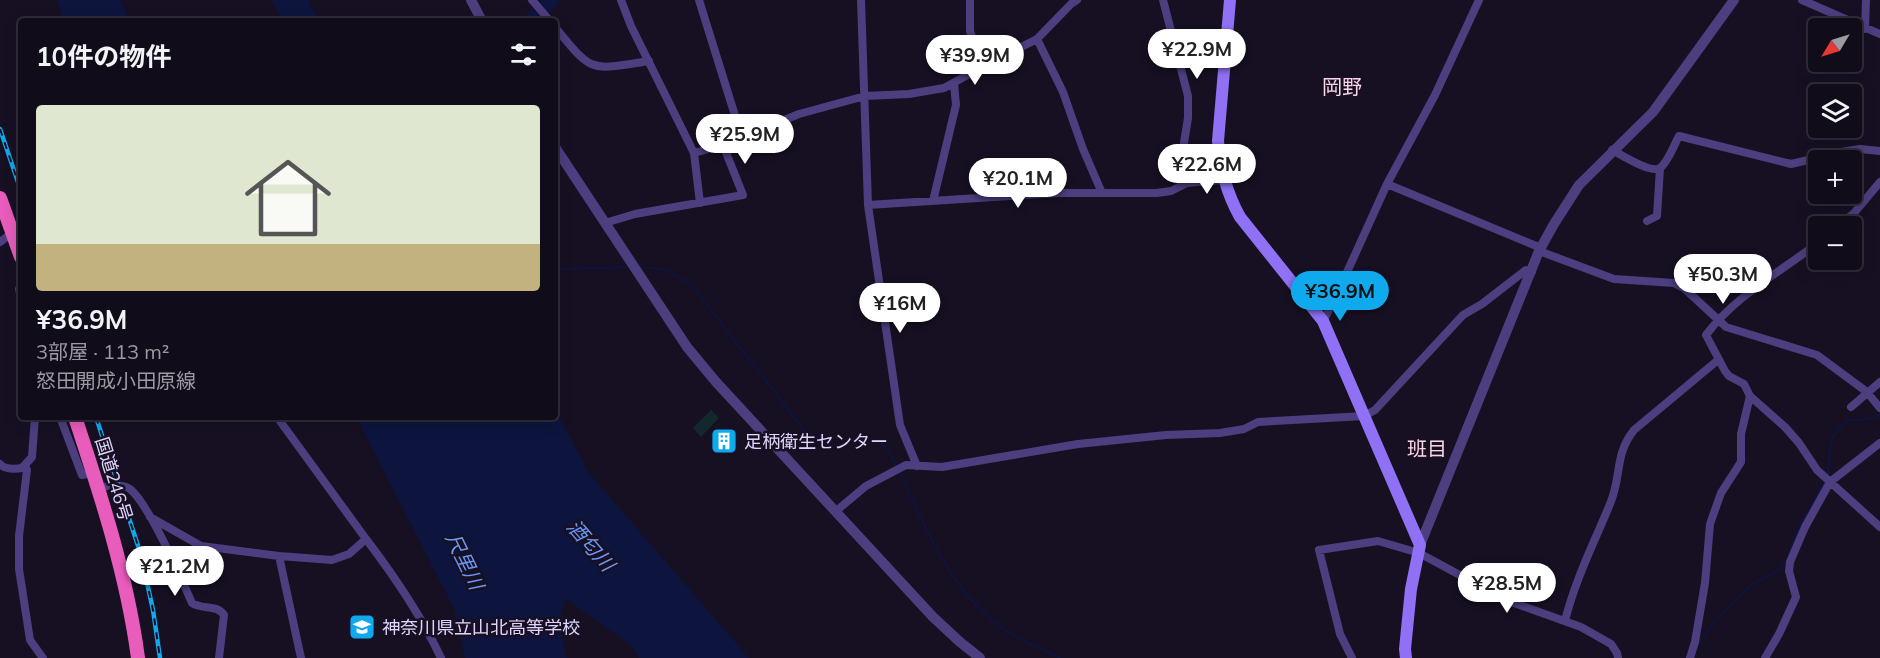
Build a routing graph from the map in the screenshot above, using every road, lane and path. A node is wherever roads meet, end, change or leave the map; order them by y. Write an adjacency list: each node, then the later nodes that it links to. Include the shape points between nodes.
1 (471, 0): 14 (street)
2 (532, 0): 15 (street)
3 (621, 0): 20 (street)
4 (699, 0): 24 (street)
5 (861, 0): 23 (street)
6 (970, 0): 21 (street, via 970,31)
7 (1163, 0): 33 (street, via 1188,96 1182,155)
8 (1230, 0): 31 (main road, via 1218,141)
9 (1479, 0): 34 (street, via 1436,94)
10 (1734, 0): 26 (street, via 1653,112)
11 (1802, 0): 16 (street)
12 (1866, 0): 16 (street)
13 (1073, 1): 19 (street)
14 (480, 18)
15 (547, 18)
16 (1865, 28): 18 (street)
17 (558, 31): 20 (street, via 590,65 603,68)
18 (1880, 34)
19 (1037, 39): 21 (street); 35 (street, via 1063,92)
20 (649, 61): 29 (street)
21 (982, 67): 22 (street)
22 (954, 84): 23 (street, via 931,92); 37 (street, via 956,105)
23 (865, 96): 24 (street, via 799,114); 39 (street)
24 (742, 138): 25 (street)
25 (723, 145): 29 (street); 38 (street, via 743,195)
26 (1612, 150): 30 (street, via 1650,170); 46 (street, via 1579,185)
27 (1880, 151): 30 (street, via 1847,150 1791,164 1679,136)
28 (558, 152): 42 (street)
29 (694, 153): 38 (street)
30 (1660, 168): 41 (street, via 1657,216)
31 (1223, 180): 33 (street); 50 (main road, via 1240,217)
32 (1880, 182): 40 (street)
33 (1187, 183): 35 (street, via 1157,193)
34 (1387, 184): 46 (street); 50 (street)
35 (1102, 193): 37 (street)
36 (0, 198): 43 (highway)
37 (933, 201): 39 (street)
38 (700, 202): 42 (street)
39 (868, 206): 65 (street, via 900,425)
40 (1850, 216)
41 (1647, 221)
42 (605, 223): 69 (street, via 687,347)
43 (12, 232): 44 (street); 45 (highway)
44 (0, 242)
45 (18, 249)
46 (1540, 250): 48 (street); 49 (street, via 1614,279 1674,283)
47 (1808, 250): 49 (street)
48 (1532, 272): 57 (street, via 1526,270 1463,315 1375,410); 73 (street)
49 (1719, 320): 51 (street, via 1706,335); 53 (street, via 1732,330 1817,355)
50 (1323, 321): 57 (main road)
51 (1718, 360): 54 (street, via 1729,376 1744,384); 75 (street, via 1625,441 1611,503 1572,594)
52 (1880, 382): 53 (street)
53 (1867, 393): 55 (street); 56 (street)
54 (1750, 396): 67 (street, via 1785,427); 85 (street, via 1741,462 1721,493 1710,524 1705,583)
55 (1851, 407)
56 (1880, 408)
57 (1364, 416): 65 (street, via 1258,422 1220,433 1089,443 942,468); 73 (main road)
58 (35, 420): 64 (street, via 32,458)
59 (61, 420): 66 (street, via 82,474)
60 (76, 420): 66 (highway, 国道246号)
61 (279, 420): 72 (street)
62 (1880, 443): 67 (street)
63 (0, 464): 64 (street, via 12,469)
64 (25, 465): 76 (street, via 19,568 30,640)
65 (917, 466): 69 (street, via 906,465 866,486)
66 (93, 473): 68 (highway, 国道246号)
67 (1830, 482): 71 (street); 86 (street, via 1790,562 1796,597)
68 (98, 488): 70 (street, via 129,489); 77 (highway, 国道246号, via 125,583)
69 (836, 511): 81 (street, via 933,617)
70 (150, 516): 74 (street, via 201,546); 78 (street, via 192,603 218,609 224,615)
71 (1880, 526)
72 (366, 539): 74 (street, via 349,554 332,560); 80 (street, via 400,584)
73 (1420, 549): 75 (street, via 1500,597); 82 (street, via 1378,541 1319,550 1340,634); 83 (main road, via 1411,589)
74 (279, 556): 79 (street)
75 (1565, 621): 84 (street, via 1611,644)
76 (43, 658)
77 (138, 658)
78 (219, 658)
79 (301, 658)
80 (441, 658)
81 (980, 658)
82 (1352, 658)
83 (1406, 658)
84 (1618, 658)
85 (1690, 658)
86 (1765, 658)

